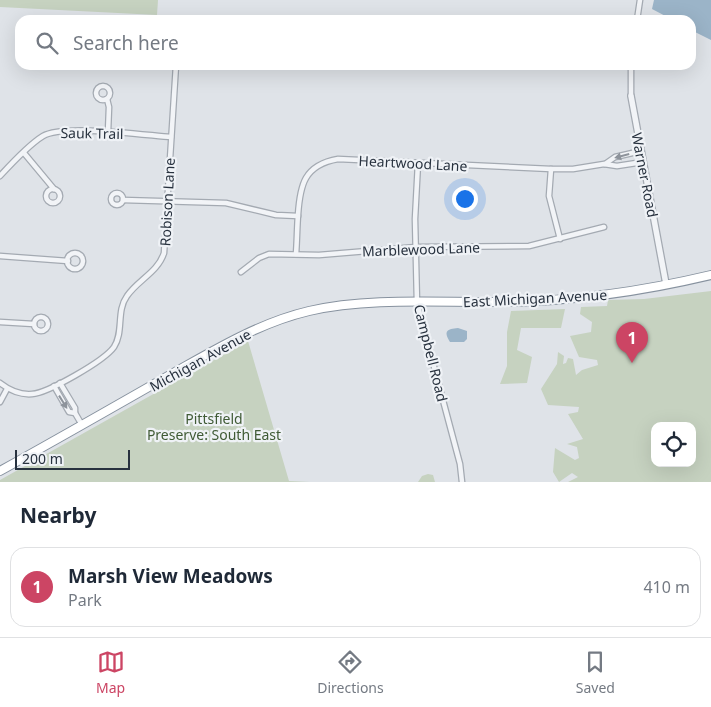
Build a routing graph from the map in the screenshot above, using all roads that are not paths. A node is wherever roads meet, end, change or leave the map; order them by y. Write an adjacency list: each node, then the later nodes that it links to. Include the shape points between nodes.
1 (640, 0): 2 (street)
2 (638, 15)
3 (176, 70): 8 (street, Robison Lane)
4 (631, 70): 5 (street, Warner Road)
5 (631, 96): 9 (street, Warner Road)
6 (106, 99): 7 (street, via 110,107)
7 (108, 132): 8 (street, Sauk Trail); 10 (street, Sauk Trail, via 52,133 42,137)
8 (170, 137): 18 (street, Robison Lane)
9 (641, 151): 11 (street, Warner Road); 13 (street, Heartwood Lane, one-way to 13, via 614,157)
10 (24, 153): 15 (street, Sauk Trail); 16 (street)
11 (643, 162): 13 (street, Heartwood Lane, via 617,166); 28 (street, Warner Road)
12 (418, 163): 14 (street, Heartwood Lane); 19 (street, Heartwood Lane, via 326,161 308,173 302,183); 22 (street, Campbell Road)
13 (604, 164): 14 (street, Heartwood Lane)
14 (551, 169): 21 (street, via 549,196)
15 (0, 176)
16 (54, 188)
17 (123, 200): 18 (street)
18 (168, 200): 19 (street, via 226,203 276,215); 33 (street, Robison Lane, via 162,258 127,296 114,347 103,358)
19 (298, 216): 23 (street, Heartwood Lane)
20 (604, 227): 21 (street, Marblewood Lane)
21 (560, 239): 22 (street, Marblewood Lane, via 529,246)
22 (416, 247): 23 (street, Marblewood Lane, via 328,255); 29 (street, Campbell Road)
23 (296, 254): 26 (street, Marblewood Lane, via 269,254)
24 (0, 256): 25 (street)
25 (68, 260)
26 (241, 272)
27 (711, 275): 28 (highway, East Michigan Avenue)
28 (666, 284): 29 (highway, East Michigan Avenue, via 553,300)
29 (417, 303): 38 (highway, Michigan Avenue, via 336,306 273,322 243,335); 40 (street, Campbell Road)
30 (0, 322): 31 (street)
31 (34, 324)
32 (0, 383): 35 (street)
33 (60, 383): 34 (street); 37 (street)
34 (54, 386): 35 (street, via 31,394); 37 (street, one-way to 37, via 69,412)
35 (7, 389): 36 (street)
36 (0, 402)
37 (75, 413): 38 (street)
38 (82, 425): 39 (highway, Michigan Avenue)
39 (0, 471)
40 (462, 482)

